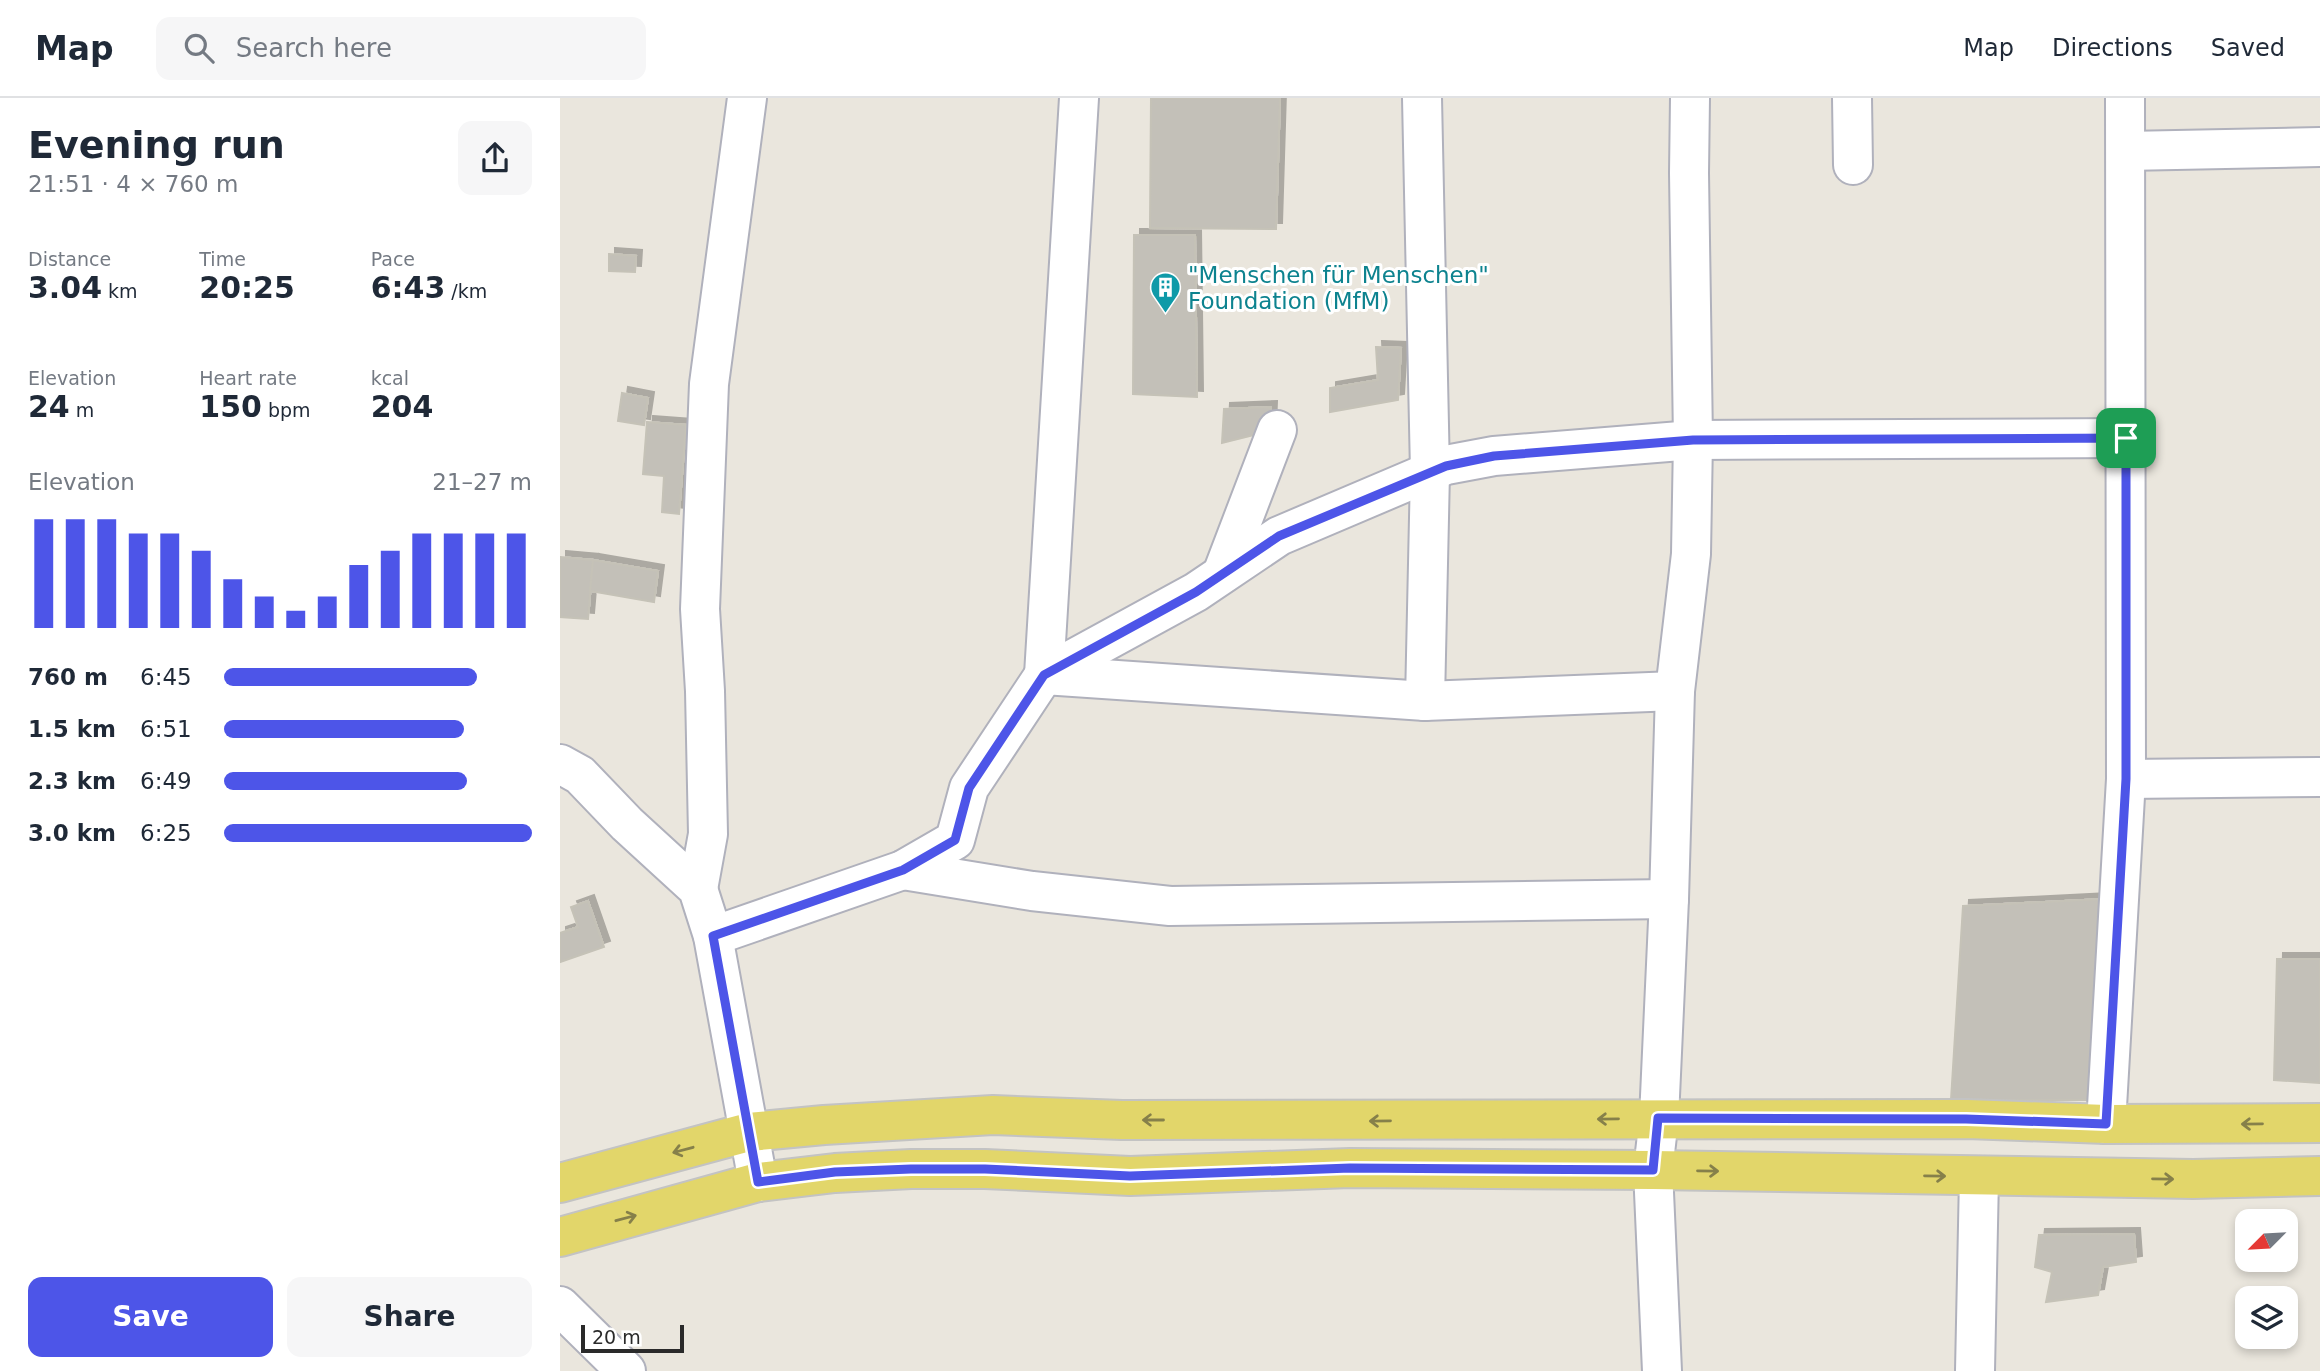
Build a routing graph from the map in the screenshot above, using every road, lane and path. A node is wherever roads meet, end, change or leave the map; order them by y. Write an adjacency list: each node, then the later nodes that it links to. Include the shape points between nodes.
1 (747, 98): 22 (street, via 709,384 700,608 708,834)
2 (1079, 98): 15 (street)
3 (1422, 98): 13 (street)
4 (1690, 98): 12 (street)
5 (1852, 98): 9 (street)
6 (2125, 98): 8 (street)
7 (2320, 147): 8 (street)
8 (2126, 151): 11 (street)
9 (1853, 165)
10 (1276, 430): 14 (street)
11 (2126, 438): 12 (street); 20 (street)
12 (1693, 440): 13 (street, via 1494,456); 16 (street, via 1691,554)
13 (1430, 472): 14 (street, via 1279,536); 17 (street)
14 (1222, 574): 15 (street)
15 (1044, 675): 17 (street); 21 (street, via 969,788 955,840)
16 (1675, 691): 17 (street); 23 (street)
17 (1425, 701)
18 (560, 764): 22 (street, via 580,775)
19 (2320, 777): 20 (street)
20 (2126, 779): 27 (street)
21 (903, 870): 23 (street, via 1032,891 1170,906); 24 (street)
22 (698, 889): 24 (street)
23 (1669, 899): 25 (street)
24 (713, 936): 28 (street)
25 (1658, 1118): 27 (main road); 28 (main road, one-way to 28, via 1296,1121 993,1115); 29 (street)
26 (2320, 1123): 27 (main road, one-way to 27)
27 (2106, 1124)
28 (749, 1132): 32 (street); 33 (main road, one-way to 33)
29 (1653, 1170): 31 (main road, one-way to 31); 32 (main road, via 1350,1168 1130,1176 911,1169); 37 (street)
30 (2320, 1176): 31 (main road, one-way to 30)
31 (1979, 1177): 38 (street)
32 (758, 1182): 34 (main road, one-way to 32)
33 (560, 1183)
34 (560, 1237)
35 (560, 1306): 36 (street)
36 (626, 1371)
37 (1662, 1371)
38 (1975, 1371)

